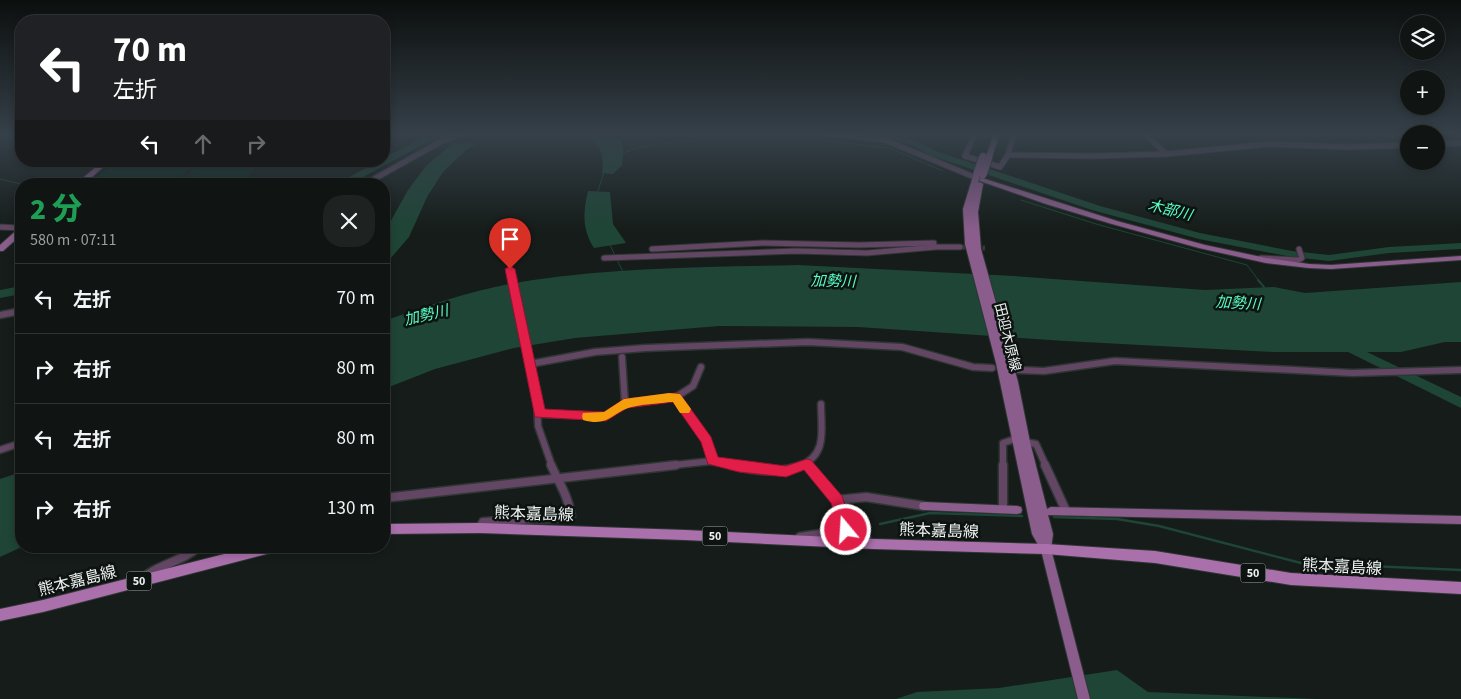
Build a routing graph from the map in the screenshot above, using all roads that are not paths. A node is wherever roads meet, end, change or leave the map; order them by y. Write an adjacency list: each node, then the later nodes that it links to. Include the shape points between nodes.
1 (398, 166): 7 (street)
2 (953, 166): 5 (street)
3 (983, 166): 5 (street, 田迎木原線, bridge)
4 (100, 167): 6 (street)
5 (980, 176): 14 (street, via 1069,211); 30 (street, 田迎木原線, via 974,224 979,270)
6 (86, 178)
7 (376, 178)
8 (0, 227): 9 (street)
9 (15, 228)
10 (15, 234): 11 (street)
11 (0, 248)
12 (652, 248): 15 (street, via 800,242 859,245 950,243 960,247 867,253 796,251)
13 (1299, 249): 14 (street, via 1302,258 1299,260)
14 (1243, 257): 16 (street, via 1331,267)
15 (604, 258)
16 (1461, 258)
17 (510, 269): 21 (street)
18 (15, 312): 19 (street)
19 (0, 315)
20 (622, 356): 27 (street)
21 (530, 364): 23 (street, via 595,352 808,342 902,347 973,367); 29 (street)
22 (701, 366): 26 (street, via 690,390)
23 (992, 368)
24 (1018, 370): 25 (street, via 1044,371 1115,361 1352,373)
25 (1461, 370)
26 (676, 397): 27 (street); 33 (street, via 707,440)
27 (624, 404): 29 (street, via 606,416)
28 (821, 404): 34 (street, via 821,447)
29 (539, 414): 35 (street, via 538,426)
30 (1020, 441): 39 (street, via 1003,443); 42 (street, via 1036,444); 49 (street, 田迎木原線, via 1037,534)
31 (15, 446): 32 (street)
32 (0, 450)
33 (712, 461): 34 (street, via 786,472); 35 (street)
34 (807, 464): 37 (street)
35 (557, 479): 36 (street); 44 (street, via 562,484 571,517 483,522)
36 (390, 497)
37 (837, 500): 38 (street, via 866,497); 46 (street)
38 (924, 506): 39 (street)
39 (1003, 509): 40 (street)
40 (1017, 510)
41 (1051, 511): 42 (street)
42 (1066, 511): 43 (street)
43 (1461, 520)
44 (480, 528): 45 (main road, 熊本嘉島線 / 50); 47 (main road, 熊本嘉島線 / 50)
45 (390, 529)
46 (846, 530): 47 (street); 48 (street)
47 (785, 539): 48 (main road, 熊本嘉島線 / 50)
48 (874, 544): 49 (main road, 熊本嘉島線 / 50)
49 (1046, 549): 53 (main road, 熊本嘉島線 / 50, via 1155,557 1292,579); 55 (street, 田迎木原線)
50 (192, 553): 52 (street, via 150,571)
51 (251, 553): 52 (main road, 熊本嘉島線 / 50)
52 (141, 581): 54 (main road, 熊本嘉島線 / 50)
53 (1461, 588)
54 (0, 615)
55 (1084, 699)

